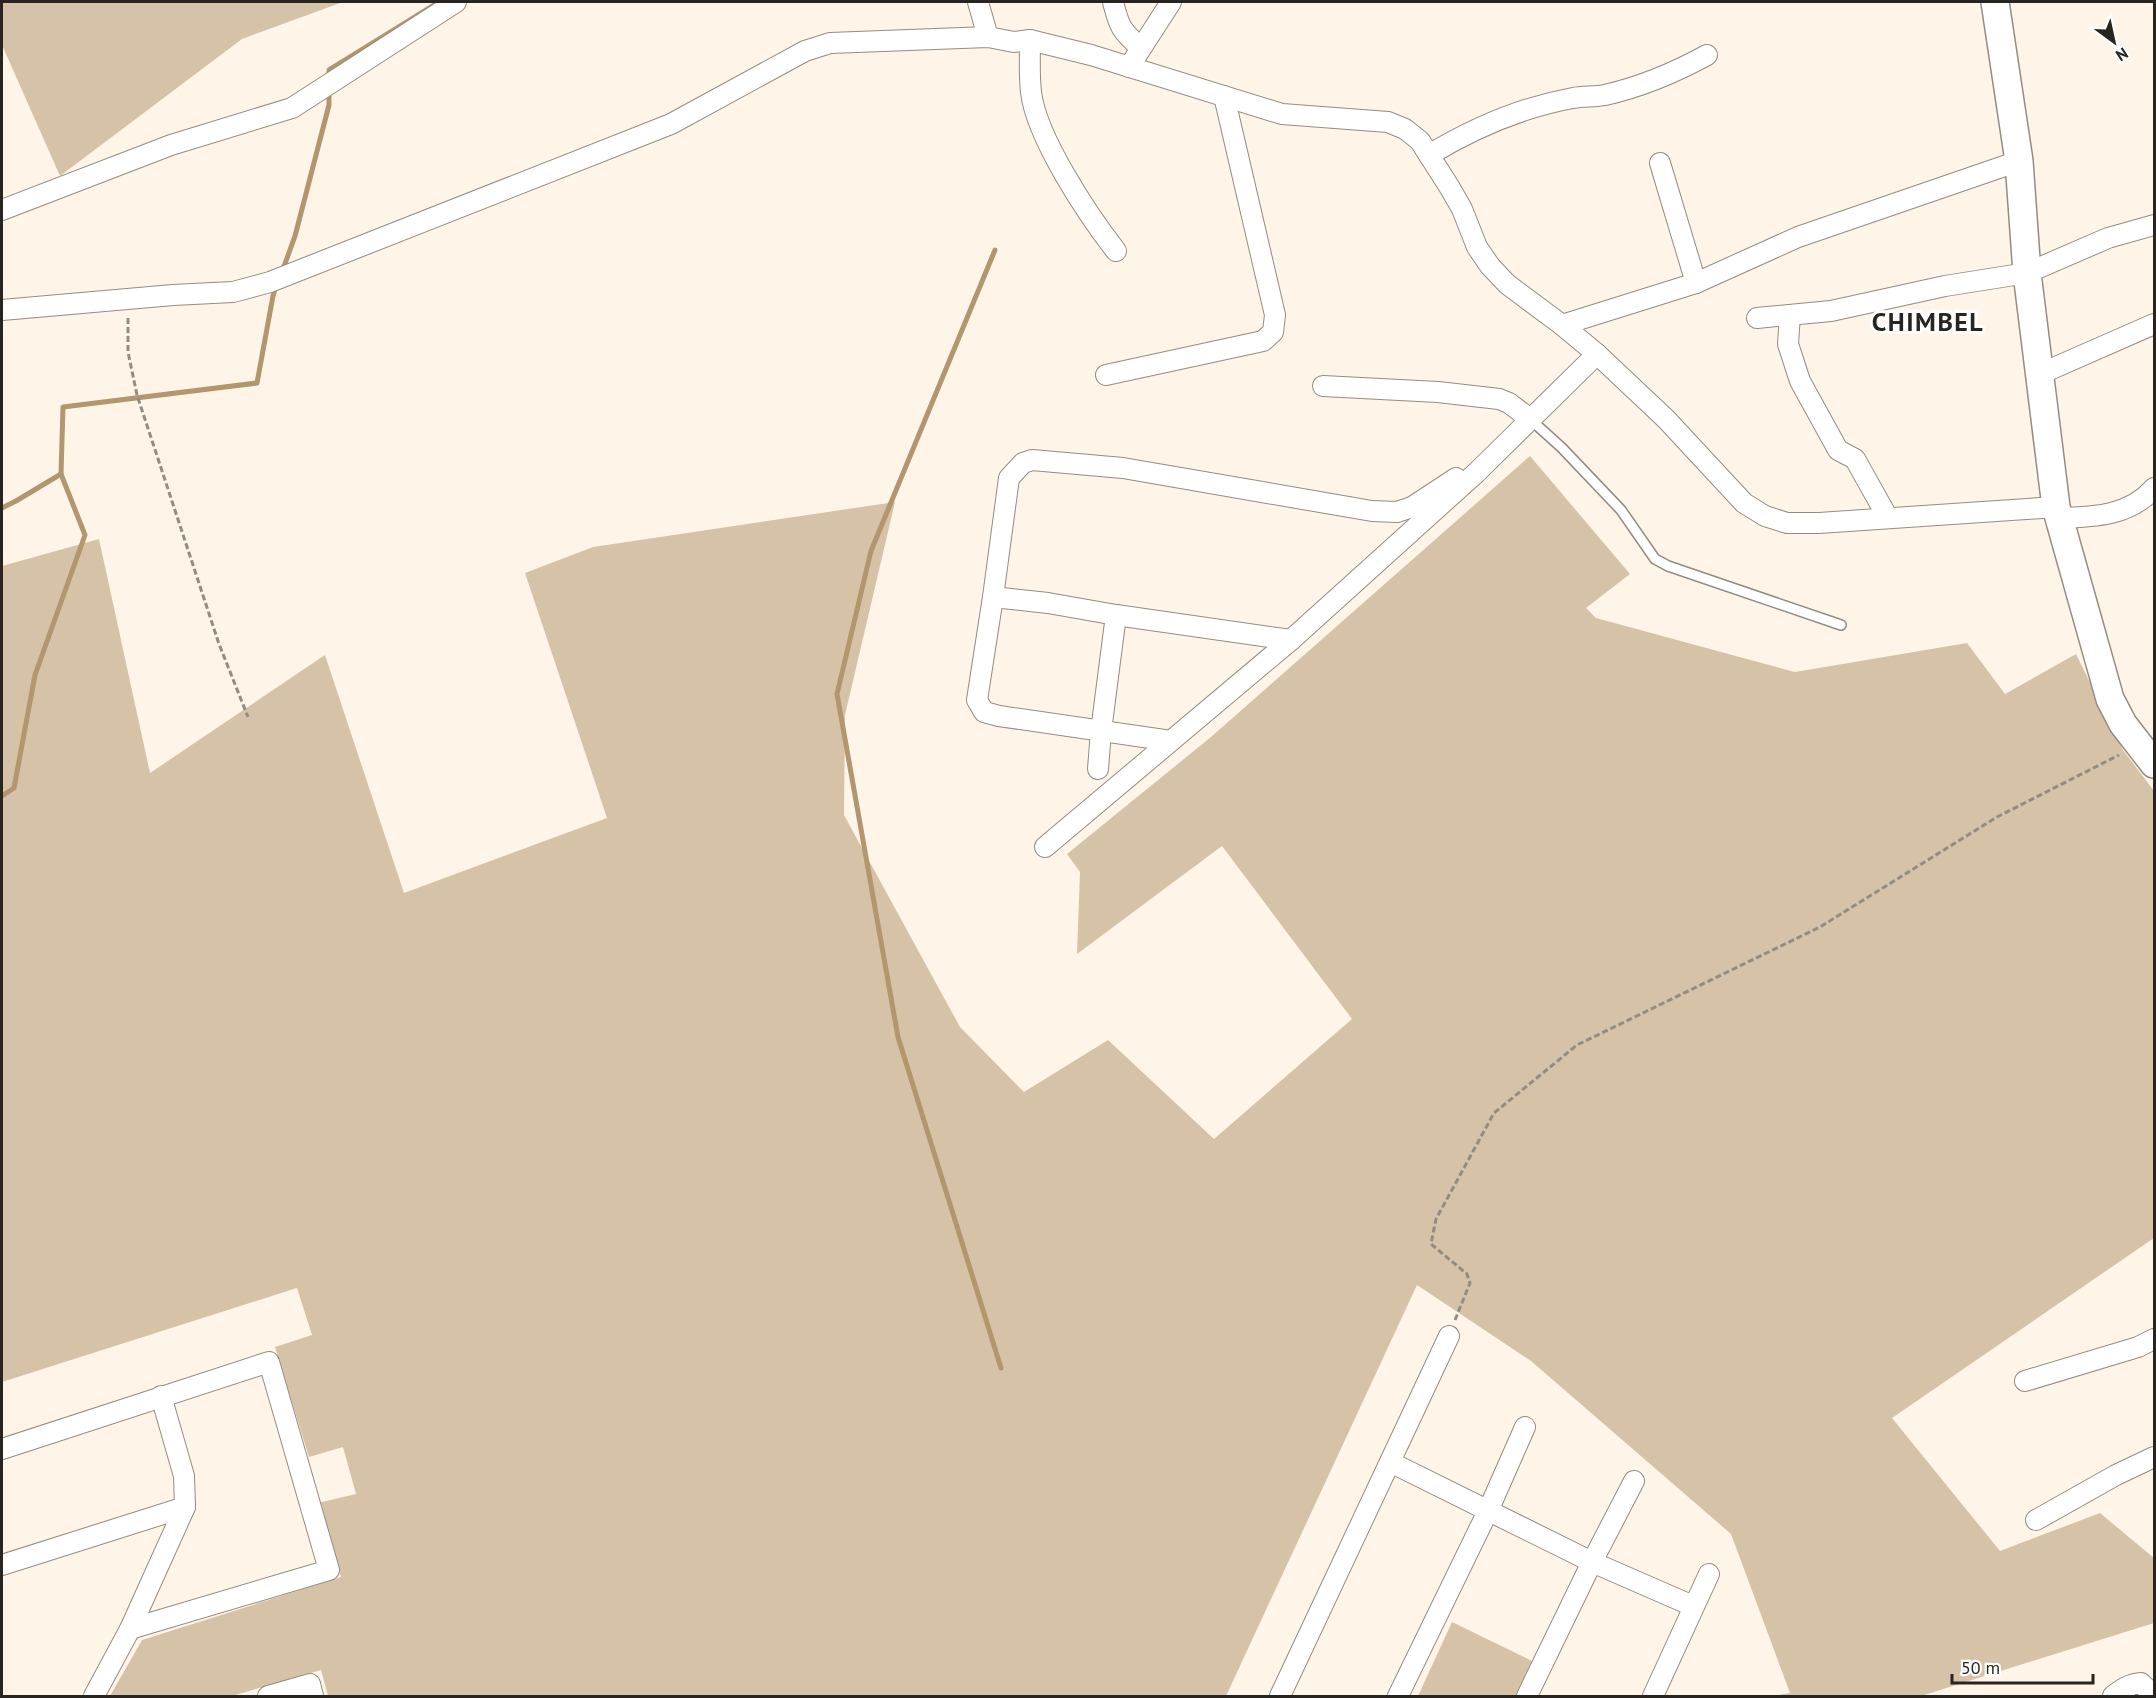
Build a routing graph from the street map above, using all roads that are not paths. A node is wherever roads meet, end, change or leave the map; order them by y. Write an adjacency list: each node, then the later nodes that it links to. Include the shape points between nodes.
1 (456, 2): 15 (street, via 292,108 171,145)
2 (978, 2): 6 (street)
3 (1113, 2): 8 (street, via 1125,35)
4 (1171, 2): 8 (street)
5 (1995, 2): 13 (main road)
6 (988, 37): 7 (street, via 1014,42); 20 (street, via 830,43 813,48 671,124 270,282 233,292)
7 (1030, 40): 10 (street); 17 (street, via 1031,93 1042,130 1097,226)
8 (1141, 48): 10 (street)
9 (1707, 55): 12 (street, via 1624,90 1517,114)
10 (1128, 67): 11 (street)
11 (1224, 96): 12 (street, via 1282,114 1388,122 1420,141); 27 (street, via 1275,315 1273,332 1263,341)
12 (1429, 155): 24 (street, via 1490,266 1507,284)
13 (2019, 161): 18 (main road); 19 (street, via 1798,237)
14 (1660, 163): 19 (street)
15 (2, 210)
16 (2154, 225): 18 (street, via 2108,238)
17 (1116, 251)
18 (2027, 273): 21 (street, via 1831,311); 26 (main road)
19 (1696, 283): 24 (street)
20 (2, 310)
21 (1790, 315): 22 (street); 33 (street, via 1788,344 1803,388 1838,450 1855,459)
22 (1757, 318)
23 (2154, 324): 26 (street)
24 (1562, 325): 25 (street)
25 (1597, 354): 29 (street); 33 (street, via 1666,418 1744,502 1765,516 1787,523)
26 (2040, 374): 32 (main road)
27 (1106, 375)
28 (1323, 386): 29 (street, via 1499,399)
29 (1530, 419): 30 (street); 36 (lane, via 1621,510 1655,559)
30 (1476, 473): 34 (street, via 1454,479 1412,507 1397,512 1123,468 1032,460 1023,463 1009,478); 37 (street)
31 (2154, 488): 32 (street, via 2129,508 2096,517)
32 (2058, 512): 33 (street); 40 (main road, via 2110,699)
33 (1888, 518)
34 (993, 597): 35 (street); 38 (street, via 977,700 980,708 999,716)
35 (1116, 615): 37 (street); 38 (street)
36 (1841, 625)
37 (1291, 640): 39 (street)
38 (1101, 731): 39 (street); 41 (street)
39 (1171, 741): 42 (street)
40 (2147, 755)
41 (1098, 769)
42 (1046, 847)
43 (1449, 1336): 50 (street)
44 (2154, 1339): 45 (street)
45 (2025, 1381)
46 (161, 1396): 48 (street); 52 (street, via 184,1476); 59 (street, via 269,1362 329,1570)
47 (1525, 1427): 53 (street)
48 (2, 1449)
49 (2154, 1456): 54 (street)
50 (1390, 1462): 53 (street); 63 (street)
51 (1634, 1481): 55 (street)
52 (186, 1507): 56 (street); 59 (street)
53 (1488, 1511): 55 (street); 64 (street)
54 (2036, 1520)
55 (1592, 1562): 58 (street); 65 (street)
56 (2, 1565)
57 (1709, 1574): 58 (street)
58 (1693, 1606): 66 (street)
59 (130, 1629): 60 (street)
60 (94, 1696)
61 (268, 1696): 62 (street, via 310,1684)
62 (313, 1696)
63 (1280, 1696)
64 (1398, 1696)
65 (1527, 1696)
66 (1653, 1696)
67 (2113, 1696): 68 (street, via 2133,1683 2142,1683)
68 (2154, 1696)

